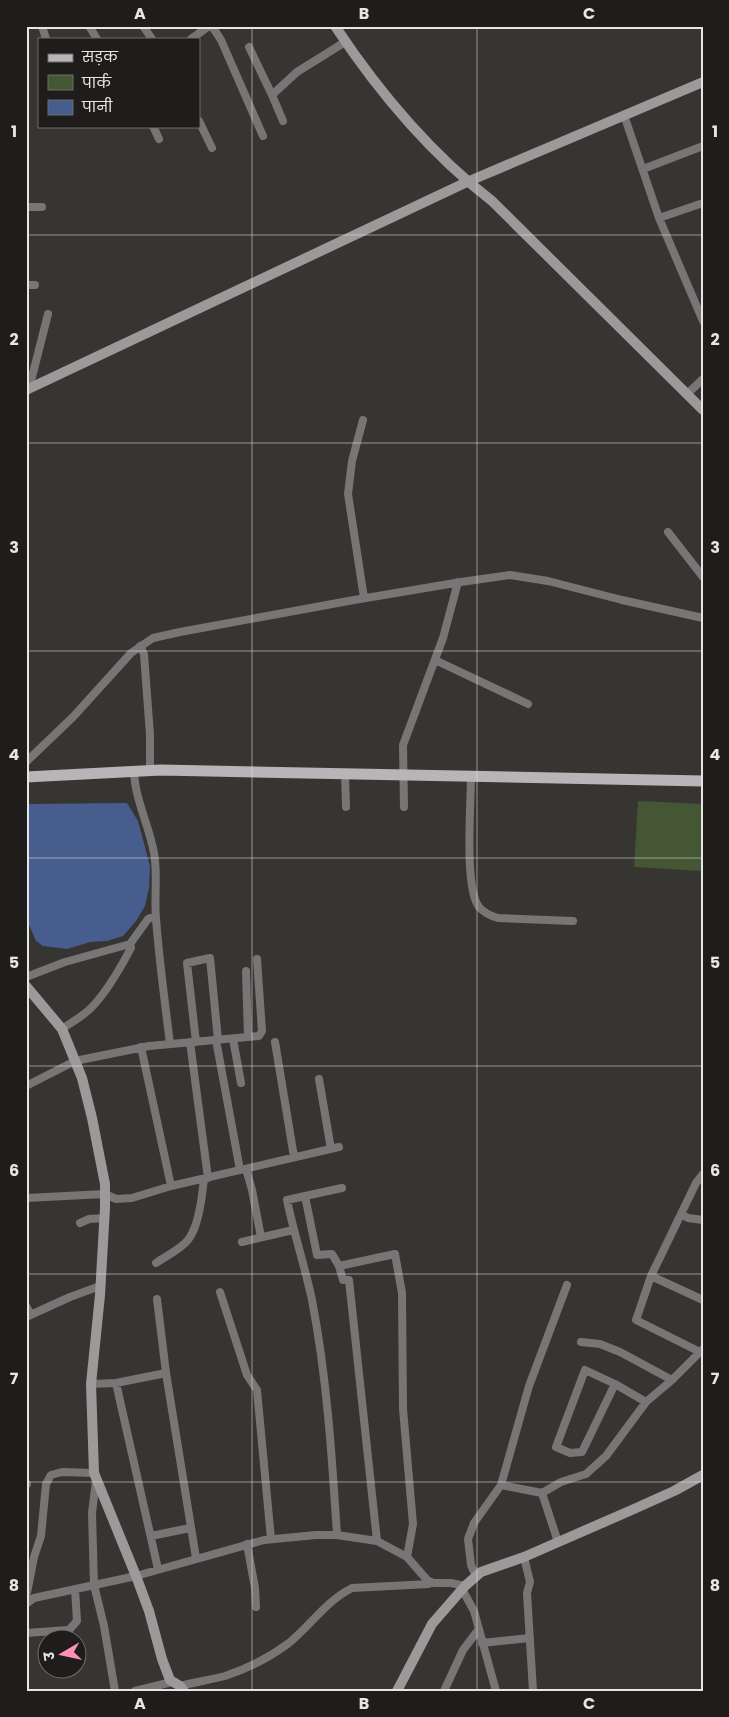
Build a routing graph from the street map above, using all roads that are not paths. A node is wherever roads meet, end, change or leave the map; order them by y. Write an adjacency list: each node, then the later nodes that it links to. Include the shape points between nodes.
1 (42, 26): 6 (street)
2 (89, 26): 7 (street)
3 (143, 26): 8 (street)
4 (210, 26): 9 (street); 18 (street, via 222,40)
5 (335, 26): 10 (main road)
6 (46, 38)
7 (96, 38)
8 (151, 38)
9 (193, 38)
10 (345, 42): 13 (street, via 297,72); 23 (main road, via 379,88)
11 (249, 47): 13 (street)
12 (703, 82): 14 (main road)
13 (272, 95): 15 (street)
14 (624, 115): 22 (street); 23 (main road)
15 (283, 121)
16 (200, 124): 21 (street)
17 (154, 128): 19 (street)
18 (263, 136)
19 (159, 139)
20 (703, 146): 22 (street)
21 (212, 148)
22 (643, 169): 27 (street)
23 (467, 182): 34 (main road); 35 (main road, via 492,201)
24 (703, 203): 27 (street)
25 (26, 207): 26 (street)
26 (42, 207)
27 (660, 218): 30 (street)
28 (36, 285): 29 (street)
29 (26, 286)
30 (700, 308): 32 (street)
31 (48, 314): 34 (street)
32 (703, 321)
33 (703, 379): 35 (street)
34 (30, 383)
35 (687, 394): 36 (main road)
36 (703, 410)
37 (363, 420): 41 (street, via 348,494)
38 (668, 532): 39 (street)
39 (703, 577)
40 (458, 582): 41 (street); 42 (street, via 510,575); 44 (street)
41 (364, 598): 43 (street, via 180,632 153,638)
42 (703, 618)
43 (140, 646): 46 (street); 47 (street, via 144,654)
44 (435, 660): 45 (street); 50 (street, via 403,745)
45 (528, 704)
46 (26, 762)
47 (150, 770): 48 (main road); 49 (main road)
48 (134, 771): 52 (main road); 56 (street, via 137,796 154,854)
49 (345, 774): 50 (main road); 54 (street)
50 (405, 775): 51 (main road); 55 (street)
51 (471, 776): 53 (main road); 57 (street, via 470,865 472,893 478,906 488,915 498,918)
52 (26, 777)
53 (703, 781)
54 (346, 807)
55 (404, 807)
56 (155, 916): 58 (street, via 148,919); 69 (street)
57 (573, 921)
58 (130, 944): 61 (street, via 65,962); 63 (street, via 131,948 100,996 90,1008)
59 (257, 959): 64 (street, via 262,1031 260,1036)
60 (246, 971): 64 (street)
61 (26, 977)
62 (26, 986): 63 (main road)
63 (62, 1029): 71 (main road)
64 (248, 1037): 65 (street)
65 (233, 1039): 66 (street); 73 (street)
66 (217, 1040): 67 (street); 67 (street, via 210,958 187,963); 78 (street)
67 (193, 1042): 69 (street); 80 (street)
68 (275, 1042): 77 (street)
69 (170, 1044): 70 (street)
70 (141, 1047): 71 (street); 81 (street)
71 (75, 1061): 74 (street); 83 (main road, via 92,1118)
72 (319, 1079): 76 (street)
73 (242, 1083)
74 (26, 1086)
75 (339, 1147): 76 (street)
76 (331, 1149): 77 (street)
77 (294, 1157): 78 (street)
78 (243, 1170): 80 (street); 91 (street, via 252,1190)
79 (703, 1174): 86 (street)
80 (206, 1178): 81 (street); 93 (street, via 193,1233)
81 (171, 1186): 83 (street, via 132,1198 116,1199)
82 (342, 1188): 84 (street)
83 (105, 1194): 85 (street); 87 (main road)
84 (305, 1196): 90 (street, via 287,1200); 94 (street, via 317,1255 332,1254)
85 (26, 1198)
86 (681, 1214): 88 (street); 95 (street)
87 (105, 1218): 89 (street); 97 (main road)
88 (703, 1220)
89 (80, 1223)
90 (293, 1230): 91 (street); 116 (street, via 311,1298 322,1359)
91 (261, 1237): 92 (street)
92 (242, 1242)
93 (156, 1263)
94 (339, 1266): 119 (street, via 343,1280 349,1280 352,1298); 122 (street, via 395,1254 402,1293 403,1409 413,1524)
95 (651, 1276): 100 (street); 104 (street, via 636,1320)
96 (567, 1285): 113 (street, via 529,1386)
97 (100, 1286): 102 (street); 108 (main road)
98 (220, 1292): 118 (street, via 247,1375 257,1390)
99 (157, 1298): 105 (street)
100 (703, 1300)
101 (26, 1306): 102 (street)
102 (28, 1316)
103 (581, 1342): 106 (street, via 600,1344 620,1352)
104 (701, 1350): 106 (street)
105 (166, 1373): 107 (street); 115 (street)
106 (672, 1380): 110 (street)
107 (116, 1383): 108 (street); 117 (street)
108 (91, 1384): 112 (main road)
109 (615, 1384): 109 (street, via 582,1452 570,1453 556,1447 585,1370); 110 (street)
110 (646, 1402): 114 (street, via 606,1456 586,1474 561,1482)
111 (703, 1475): 120 (main road)
112 (95, 1477): 126 (main road); 129 (street, via 92,1513); 132 (street, via 62,1472 51,1475 46,1484 41,1536)
113 (502, 1485): 114 (street); 127 (street, via 474,1523 468,1539)
114 (542, 1493): 120 (street)
115 (190, 1528): 117 (street); 123 (street)
116 (337, 1535): 118 (street); 119 (street)
117 (151, 1536): 125 (street)
118 (271, 1539): 121 (street)
119 (377, 1541): 122 (street)
120 (558, 1542): 124 (main road)
121 (248, 1544): 123 (street); 134 (street)
122 (407, 1557): 128 (street)
123 (196, 1558): 125 (street)
124 (524, 1558): 127 (main road, via 481,1572); 137 (street, via 530,1582 527,1593)
125 (158, 1569): 126 (street)
126 (136, 1576): 129 (street); 139 (main road, via 162,1659)
127 (476, 1577): 130 (main road)
128 (431, 1582): 130 (street); 139 (street, via 352,1588 264,1659 230,1674)
129 (94, 1585): 131 (street); 141 (street)
130 (464, 1587): 135 (street); 140 (main road, via 432,1624)
131 (75, 1589): 133 (street, via 34,1598); 136 (street, via 77,1621 69,1630)
132 (26, 1598)
133 (26, 1604)
134 (256, 1607)
135 (479, 1629): 138 (street); 143 (street, via 463,1650)
136 (26, 1633)
137 (530, 1638): 138 (street); 145 (street)
138 (482, 1643): 144 (street)
139 (178, 1686): 142 (street)
140 (402, 1690)
141 (115, 1691)
142 (136, 1691)
143 (444, 1691)
144 (496, 1691)
145 (533, 1691)

